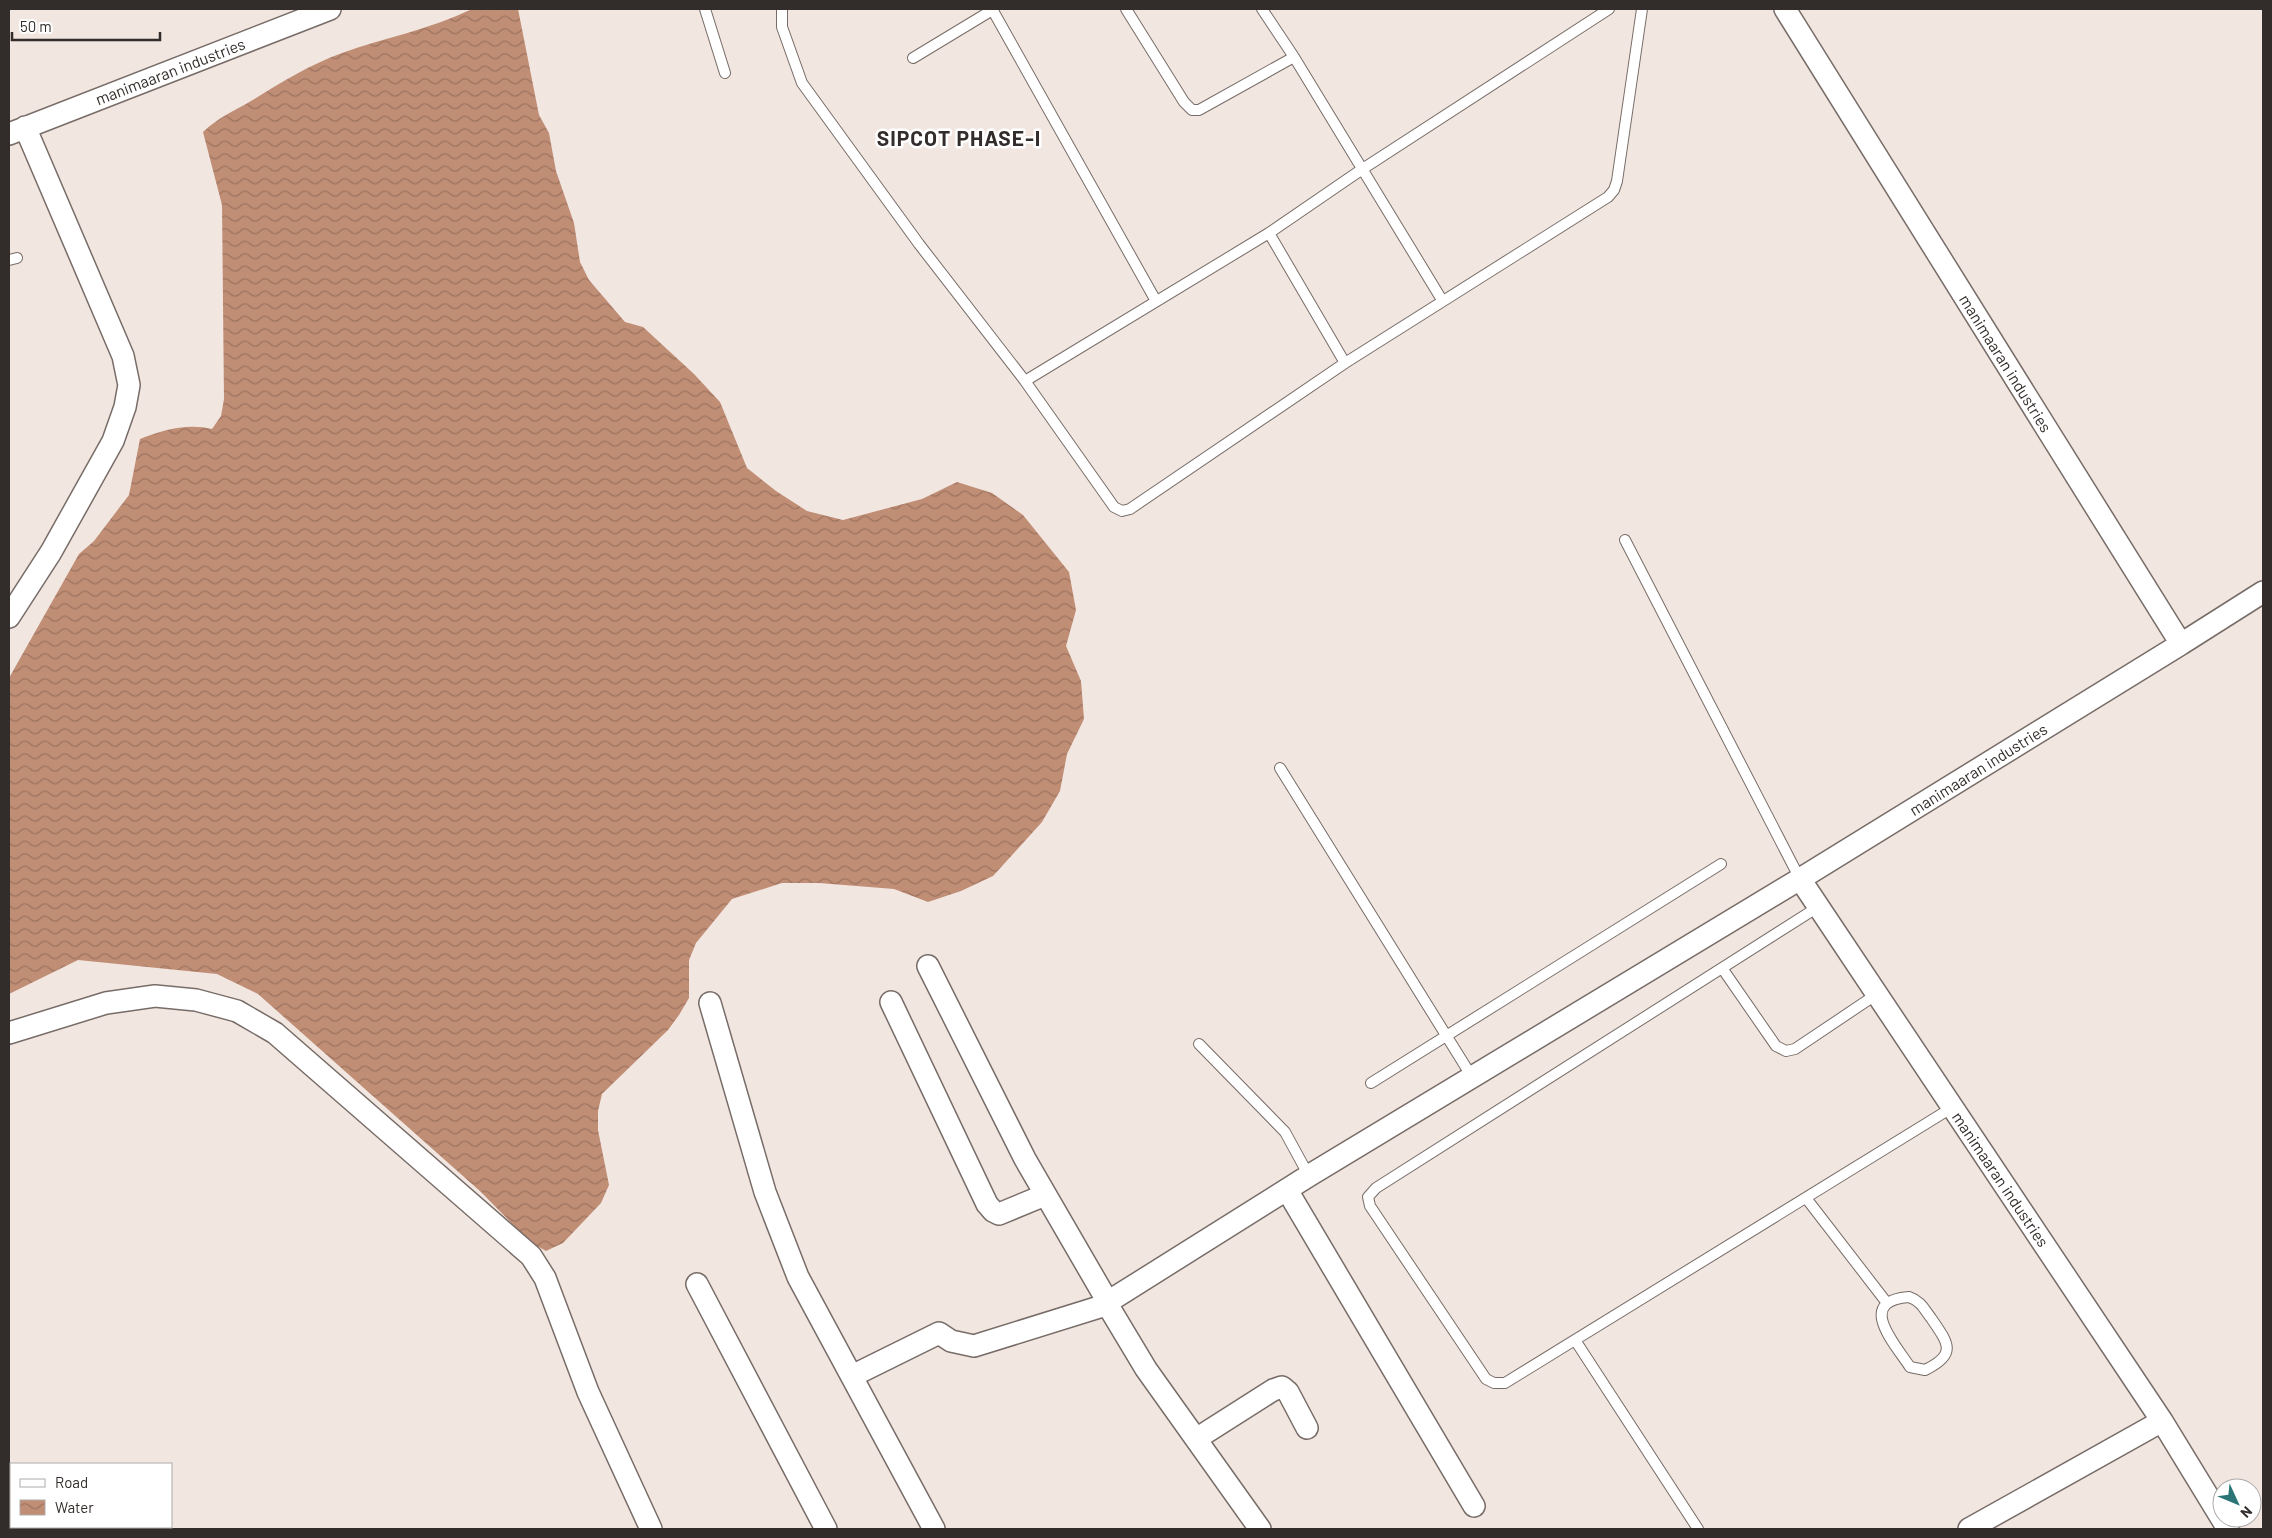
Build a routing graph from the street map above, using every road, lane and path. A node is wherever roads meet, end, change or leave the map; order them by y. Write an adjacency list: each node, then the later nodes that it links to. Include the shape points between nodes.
1 (330, 9): 13 (street, manimaaran industries)
2 (705, 9): 12 (lane)
3 (782, 9): 19 (lane, via 782,27 802,83 919,244)
4 (993, 9): 11 (lane); 17 (lane)
5 (1126, 9): 10 (lane, via 1192,110 1199,110)
6 (1262, 9): 10 (lane)
7 (1609, 9): 14 (lane)
8 (1642, 9): 16 (lane, via 1614,190 1608,197)
9 (1785, 9): 23 (street, manimaaran industries)
10 (1294, 57): 14 (lane)
11 (913, 58)
12 (725, 73)
13 (17, 130): 22 (street, via 123,356 129,385 126,407 113,441)
14 (1361, 170): 15 (lane); 16 (lane)
15 (1269, 233): 17 (lane); 18 (lane)
16 (1442, 300): 18 (lane)
17 (1156, 301): 19 (lane)
18 (1345, 362): 19 (lane, via 1130,509 1122,511 1114,507)
19 (1025, 381)
20 (1624, 540): 26 (lane)
21 (2263, 592): 23 (street)
22 (9, 617)
23 (2181, 644): 26 (street, manimaaran industries)
24 (1280, 768): 34 (lane)
25 (1721, 864): 34 (lane)
26 (1800, 879): 27 (street, manimaaran industries); 36 (street)
27 (1818, 907): 29 (lane); 30 (street, manimaaran industries)
28 (928, 966): 41 (street)
29 (1722, 968): 30 (lane, via 1776,1046 1786,1051 1795,1049); 46 (lane, via 1376,1188 1368,1197 1370,1206 1486,1379 1505,1383)
30 (1877, 994): 38 (street, manimaaran industries)
31 (891, 1002): 41 (street, via 987,1204 999,1214)
32 (710, 1003): 47 (street, via 764,1192 798,1277)
33 (9, 1033): 52 (street, via 106,1003 155,996 196,1000 237,1011 275,1033 531,1256 545,1278 588,1392)
34 (1447, 1036): 36 (lane); 37 (lane)
35 (1198, 1044): 39 (lane, via 1285,1132)
36 (1472, 1077): 39 (street)
37 (1371, 1083)
38 (1952, 1107): 42 (lane); 48 (street, manimaaran industries)
39 (1309, 1176): 40 (street)
40 (1287, 1190): 45 (street, via 1115,1296); 51 (street)
41 (1045, 1195): 45 (street)
42 (1806, 1198): 44 (lane); 46 (lane)
43 (697, 1284): 53 (street)
44 (1887, 1303): 44 (lane, via 1894,1298 1918,1300 1947,1341 1947,1351 1939,1363 1925,1370 1910,1367 1883,1327 1881,1317)
45 (1109, 1304): 47 (street, via 974,1346 951,1341 939,1333); 50 (street, via 1146,1369)
46 (1575, 1340): 56 (lane)
47 (852, 1376): 54 (street)
48 (2162, 1421): 57 (street); 58 (street, manimaaran industries)
49 (1306, 1428): 50 (street, via 1288,1392 1282,1387)
50 (1196, 1440): 55 (street)
51 (1474, 1506)
52 (647, 1528)
53 (826, 1529)
54 (934, 1529)
55 (1260, 1529)
56 (1698, 1529)
57 (1969, 1529)
58 (2228, 1529)

